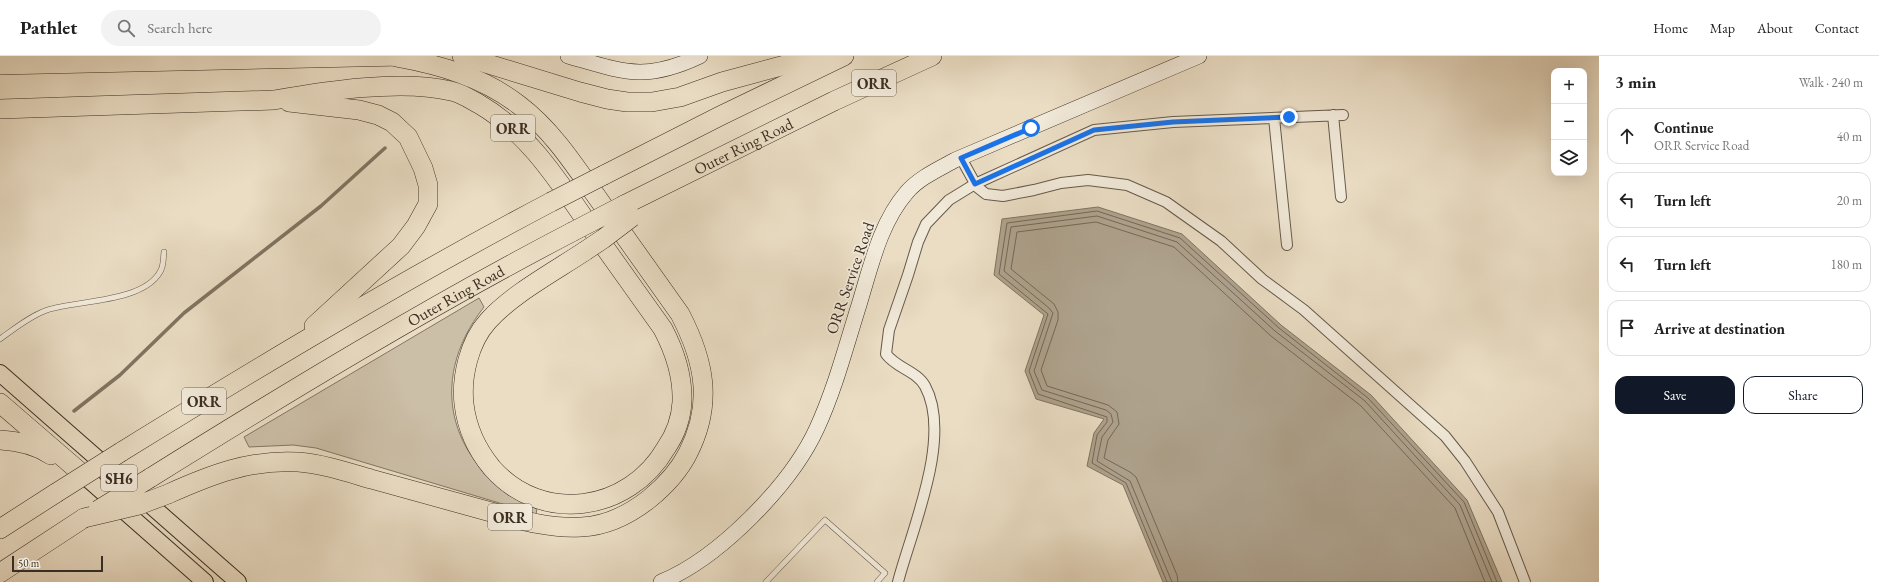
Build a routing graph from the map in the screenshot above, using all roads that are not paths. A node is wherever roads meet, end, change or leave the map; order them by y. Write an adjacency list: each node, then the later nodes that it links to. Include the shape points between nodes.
1 (399, 56): 9 (highway, ORR); 25 (highway, ORR, bridge, via 456,71 490,86 519,104 543,126 571,160 680,314 699,358 703,403 695,440 676,473 660,490 623,516 583,527 564,528 526,522 333,468 298,462 256,463 231,469 139,505)
2 (462, 56): 5 (highway, via 580,92 627,102 652,102 680,97 722,82)
3 (568, 56): 4 (main road, via 624,71 644,73 664,70)
4 (700, 56)
5 (818, 56)
6 (844, 56): 20 (highway, ORR, bridge, via 552,202 431,267)
7 (932, 56): 16 (highway, Outer Ring Road / ORR, via 658,188)
8 (1199, 56): 13 (main road, ORR Service Road)
9 (2, 65)
10 (274, 100): 11 (highway); 16 (highway, ORR, bridge, via 318,92 410,86 452,91 490,110 529,144 549,170 663,329 679,367 682,403 678,423 661,458 649,472 616,495 596,502 553,503 533,498 498,474 484,458 472,437 464,397 470,354 488,321 527,289 585,250 603,239); 20 (highway, via 359,110 392,122 408,137 428,185 428,204 401,246)
11 (3, 108)
12 (1274, 118): 14 (street, via 1173,122 1094,130); 15 (street, via 1338,115); 17 (street)
13 (961, 158): 14 (street); 30 (main road, ORR Service Road, via 908,191 892,214 879,242 837,376 817,428 796,465 767,501 732,534 699,561)
14 (975, 184): 33 (street, via 949,200 926,224 889,330 886,354 914,374 924,385 933,411 933,448 922,508); 34 (street, via 986,194 1003,196 1088,180 1127,185 1166,202 1221,241 1262,279 1304,310 1445,436 1465,460 1498,512)
15 (1341, 197)
16 (628, 211): 25 (highway, Outer Ring Road / ORR, bridge, via 572,232 409,322)
17 (1287, 245)
18 (164, 252): 19 (lane, via 160,273 140,289 45,311)
19 (0, 339)
20 (288, 351): 26 (highway, ORR, bridge)
21 (0, 373): 29 (main road, SH6)
22 (0, 403): 24 (highway)
23 (0, 440): 24 (highway, via 16,441 42,449)
24 (80, 472): 28 (main road, SH6)
25 (84, 518): 27 (highway, Outer Ring Road / ORR)
26 (0, 529)
27 (0, 573)
28 (205, 582)
29 (238, 582)
30 (661, 582)
31 (766, 582): 32 (lane, via 825,520 885,573)
32 (877, 582)
33 (898, 582)
34 (1525, 582)

